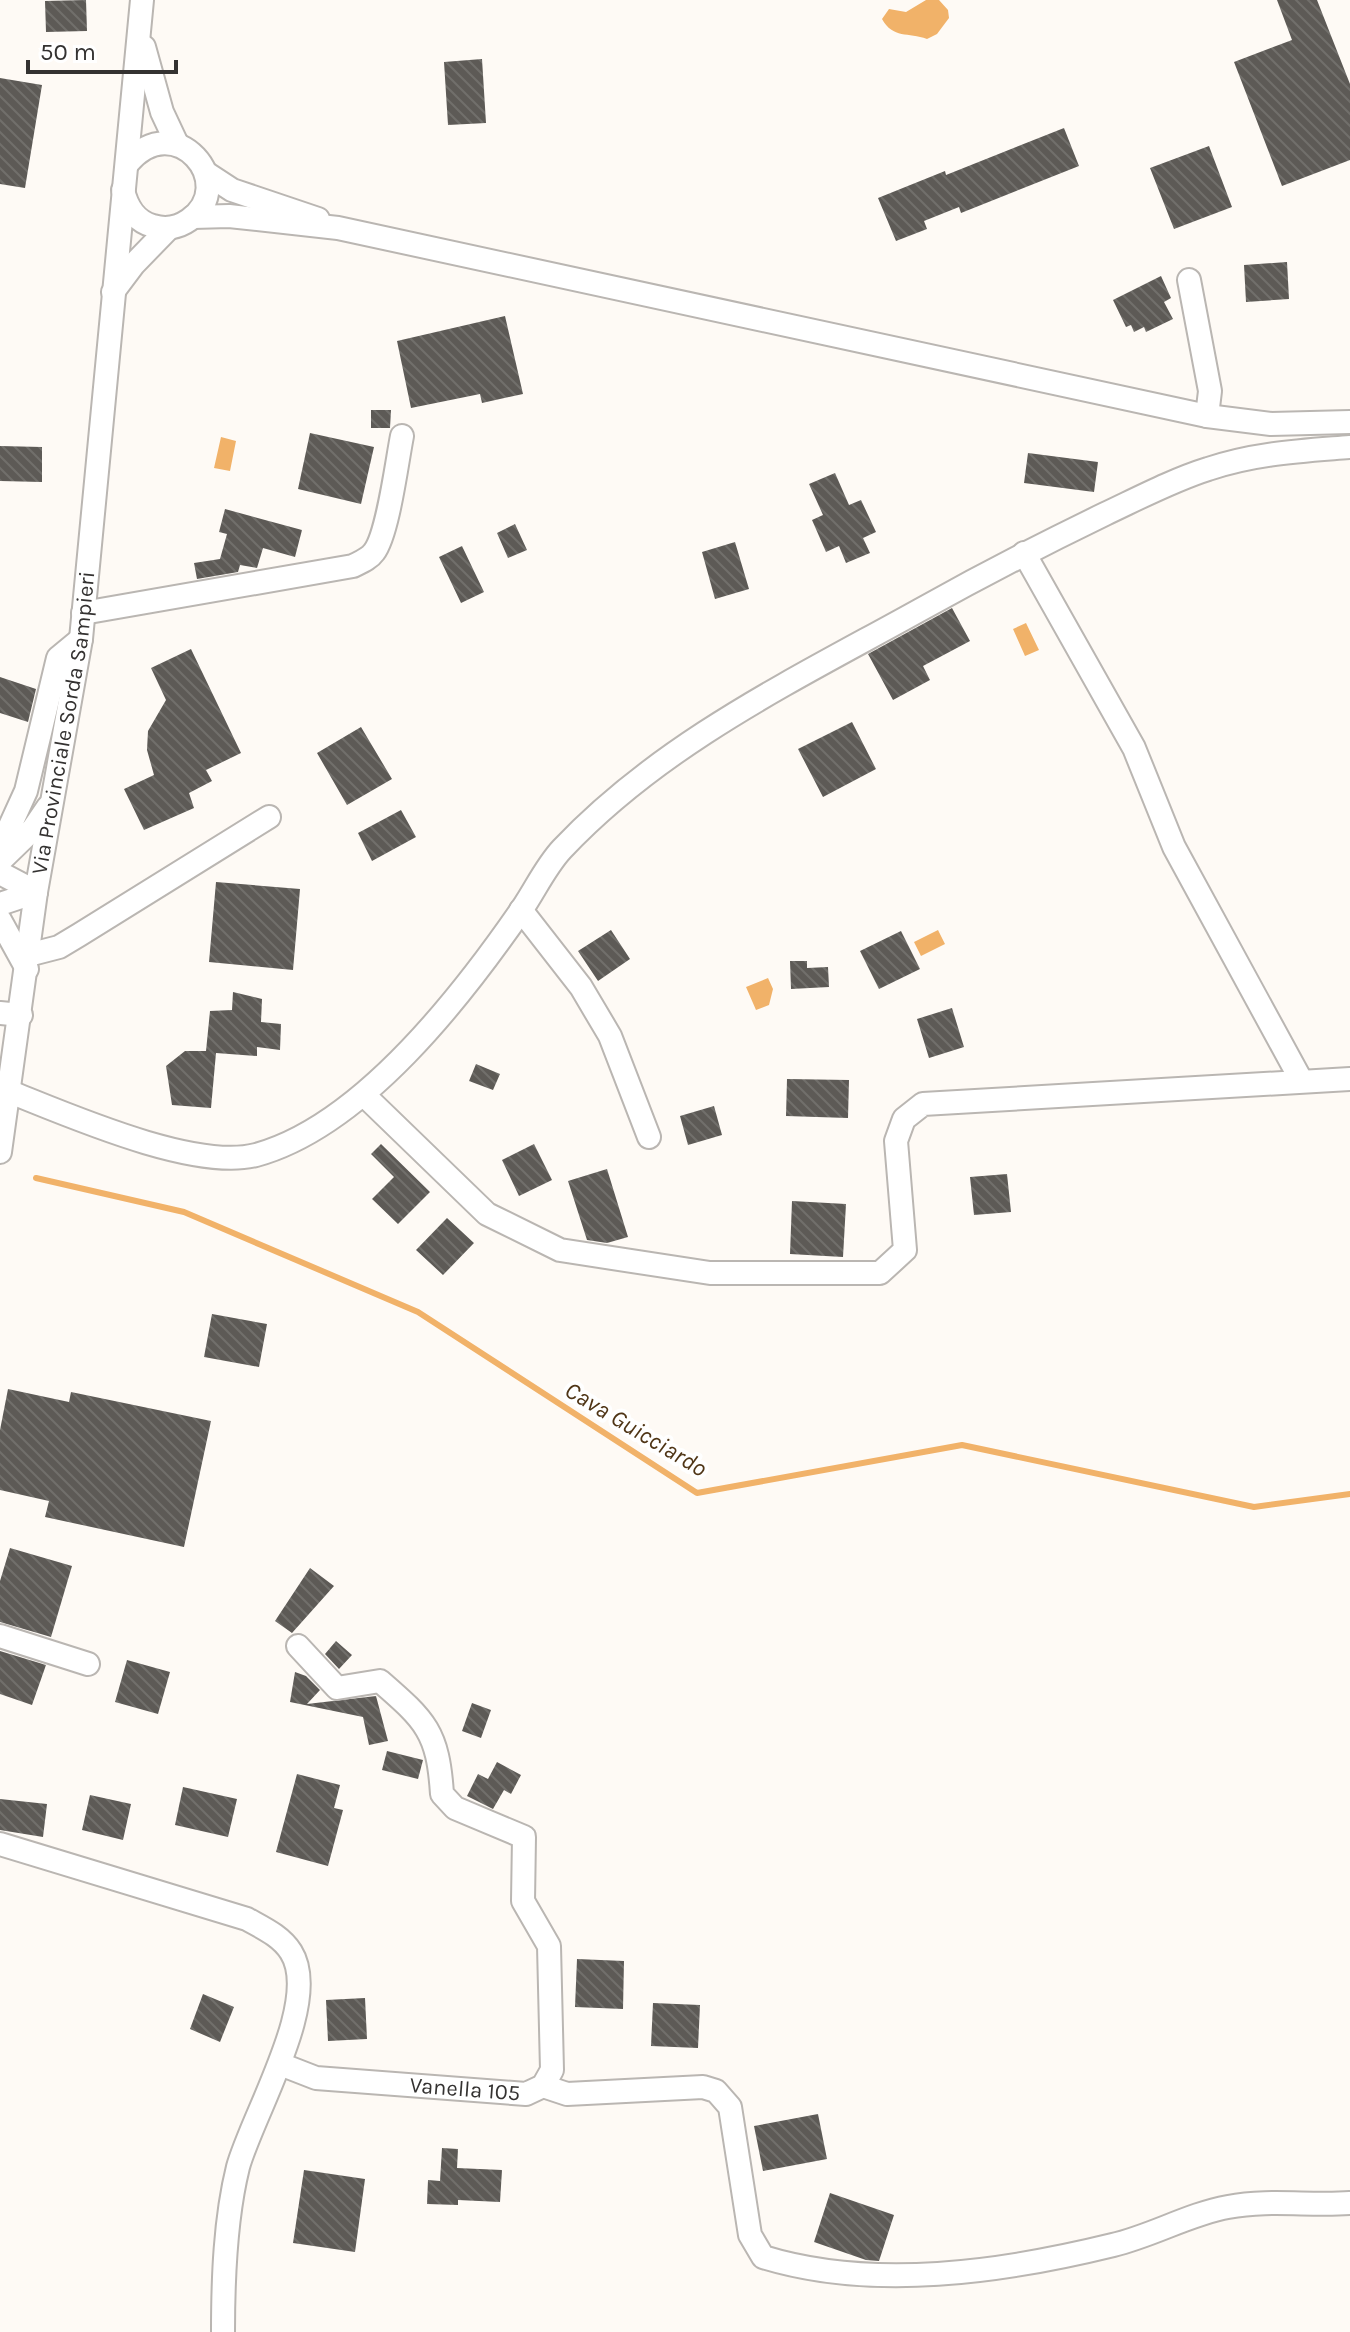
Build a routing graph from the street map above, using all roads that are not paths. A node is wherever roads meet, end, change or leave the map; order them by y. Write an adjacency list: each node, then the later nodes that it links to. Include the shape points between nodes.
1 (142, 0): 2 (street)
2 (139, 30): 3 (street, via 162,112); 4 (street)
3 (177, 144): 4 (street, via 149,145); 5 (street, via 200,160)
4 (128, 163): 6 (street)
5 (206, 173): 7 (street, via 206,197); 9 (street, via 232,190)
6 (122, 189): 8 (street, via 132,213 143,222); 11 (street, Via Provinciale Sorda Sampieri)
7 (193, 217): 8 (street); 9 (street)
8 (169, 228): 11 (street)
9 (338, 228): 12 (street)
10 (1189, 280): 12 (street, via 1210,391)
11 (112, 293): 17 (street, Via Provinciale Sorda Sampieri)
12 (1207, 416): 13 (street, via 1271,424)
13 (1350, 422)
14 (402, 436): 17 (street, via 382,532 368,559 353,566)
15 (1350, 447): 16 (street, via 1262,454 1206,469)
16 (1024, 553): 26 (street, via 763,694 646,771 559,851); 31 (street, via 1134,748 1174,847)
17 (83, 613): 18 (street, Via Provinciale Sorda Sampieri)
18 (81, 639): 19 (street, Via Provinciale Sorda Sampieri); 21 (street, via 58,658 26,791)
19 (53, 800): 22 (street); 24 (street, Via Provinciale Sorda Sampieri)
20 (269, 817): 28 (street)
21 (0, 848)
22 (0, 862)
23 (0, 873): 24 (street)
24 (36, 892): 25 (street); 28 (street, Via Provinciale Sorda Sampieri)
25 (0, 904)
26 (521, 910): 33 (street, via 436,1023); 34 (street, via 581,987 610,1036)
27 (0, 920): 28 (street)
28 (28, 962): 29 (street, Via Provinciale Sorda Sampieri)
29 (11, 1014): 32 (street, Via Provinciale Sorda Sampieri)
30 (1350, 1079): 31 (street)
31 (1301, 1080): 33 (street, via 923,1104 904,1119 896,1141 905,1250 880,1273 710,1273 560,1250 487,1214)
32 (10, 1092): 33 (street, via 97,1127 206,1157 252,1156 286,1144); 35 (street, Via Provinciale Sorda Sampieri)
33 (364, 1095)
34 (649, 1137)
35 (0, 1152)
36 (0, 1636): 38 (street)
37 (298, 1646): 41 (street, Vanella 105, via 337,1688 380,1681 422,1718 439,1756 442,1794 455,1808 524,1837 523,1901 549,1946 552,2070)
38 (88, 1664)
39 (0, 1844): 40 (street, via 247,1919 270,1932 292,1953 297,1973 295,2013)
40 (280, 2064): 41 (street, Vanella 105, via 316,2078 526,2094); 43 (street, via 238,2170)
41 (543, 2086): 42 (street, via 567,2094 703,2087 716,2091 730,2107 750,2235 763,2257 787,2265 872,2273 969,2272 1114,2245 1226,2207)
42 (1350, 2203)
43 (223, 2332)

